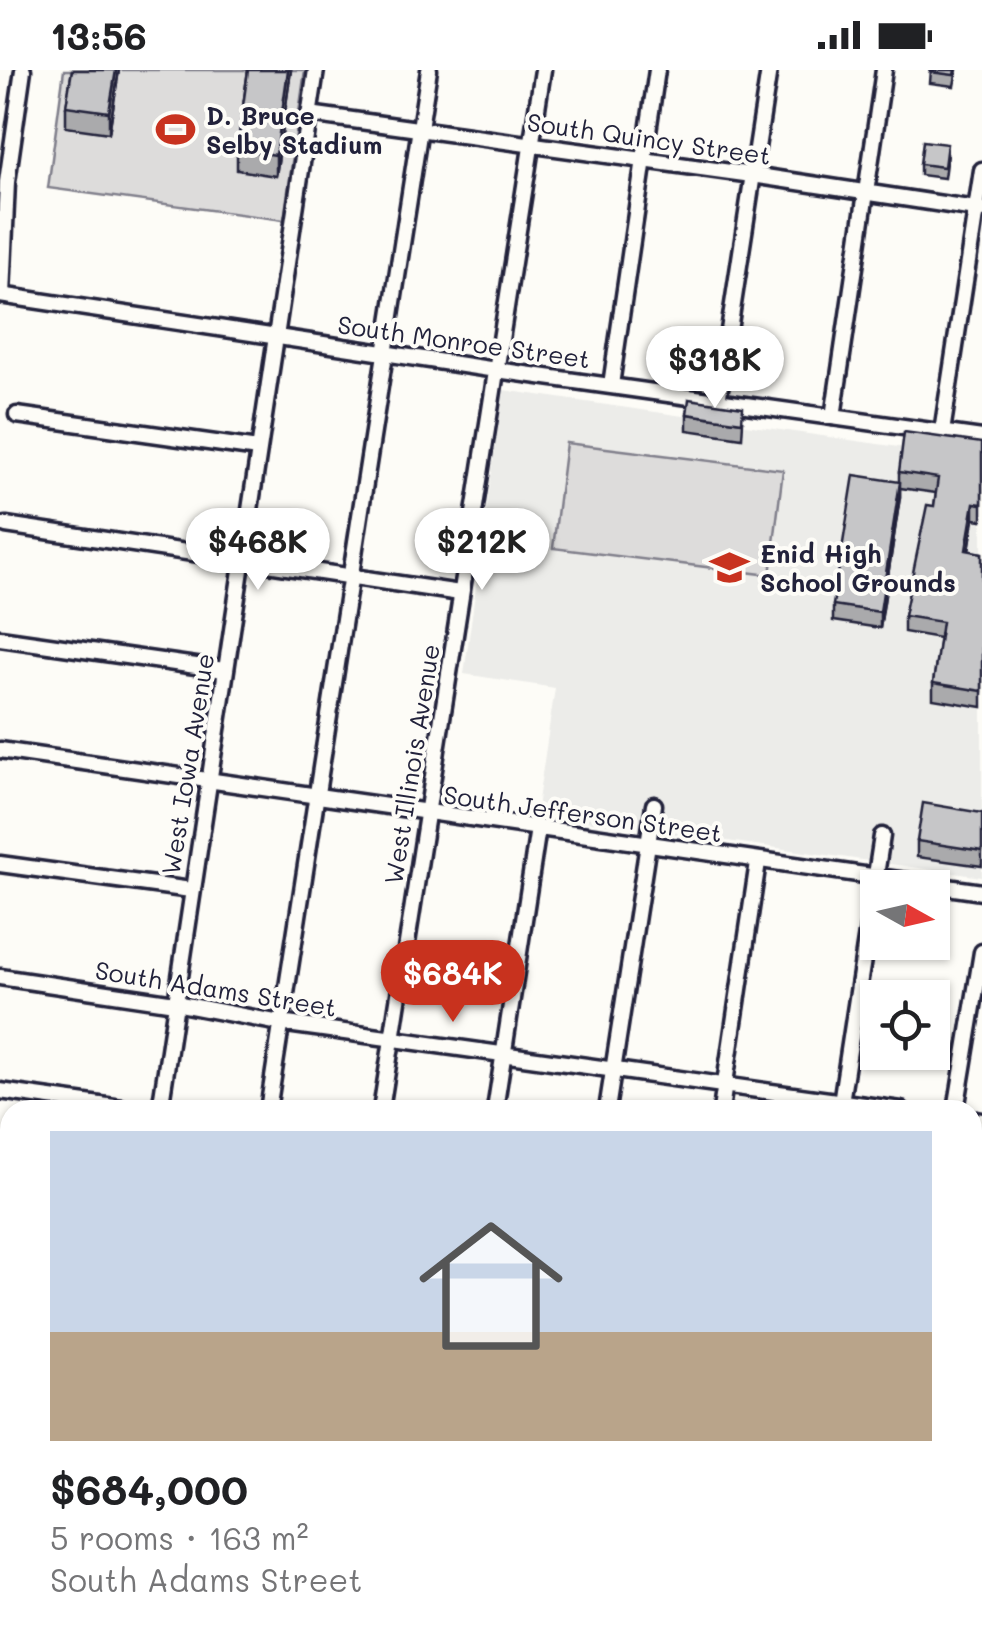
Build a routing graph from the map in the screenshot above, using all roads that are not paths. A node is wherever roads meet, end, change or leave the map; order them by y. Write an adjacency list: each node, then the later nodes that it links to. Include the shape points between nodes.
1 (23, 70): 16 (street, via 7,182)
2 (316, 70): 8 (street, West Iowa Avenue)
3 (429, 70): 9 (street)
4 (543, 70): 10 (street, West Illinois Avenue)
5 (657, 70): 11 (street)
6 (769, 70): 13 (street)
7 (884, 70): 14 (street)
8 (309, 114): 9 (street, South Quincy Street); 17 (street, West Iowa Avenue)
9 (420, 131): 10 (street, South Quincy Street); 18 (street)
10 (531, 145): 11 (street, South Quincy Street); 19 (street, West Illinois Avenue)
11 (644, 160): 13 (street, South Quincy Street); 20 (street)
12 (982, 170): 15 (street)
13 (752, 174): 14 (street, South Quincy Street); 21 (street)
14 (864, 192): 15 (street, South Quincy Street); 23 (street)
15 (979, 210): 24 (street)
16 (1, 295): 17 (street, South Monroe Street)
17 (276, 336): 18 (street, South Monroe Street); 26 (street, West Iowa Avenue)
18 (384, 352): 19 (street, South Monroe Street); 29 (street)
19 (496, 370): 20 (street, South Monroe Street); 30 (street, West Illinois Avenue)
20 (610, 385): 21 (street, South Monroe Street)
21 (718, 402): 23 (street, South Monroe Street)
22 (16, 415): 26 (street)
23 (833, 418): 24 (street, South Monroe Street)
24 (942, 432): 25 (street, South Monroe Street)
25 (982, 438)
26 (258, 450): 28 (street, West Iowa Avenue)
27 (6, 525): 28 (street)
28 (242, 559): 29 (street); 32 (street, West Iowa Avenue)
29 (349, 575): 30 (street); 35 (street)
30 (460, 593): 37 (street, West Illinois Avenue)
31 (0, 638): 32 (street)
32 (224, 670): 34 (street, West Iowa Avenue)
33 (0, 750): 34 (street, South Jefferson Street)
34 (208, 780): 35 (street, South Jefferson Street); 46 (street, West Iowa Avenue)
35 (316, 796): 37 (street, South Jefferson Street); 52 (street)
36 (654, 805): 40 (street)
37 (427, 813): 38 (street, South Jefferson Street); 53 (street, West Illinois Avenue)
38 (538, 828): 40 (street, South Jefferson Street); 54 (street)
39 (882, 836): 43 (street)
40 (648, 846): 41 (street, South Jefferson Street); 55 (street)
41 (758, 862): 44 (street, South Jefferson Street); 56 (street)
42 (0, 864): 46 (street)
43 (876, 870)
44 (860, 876)
45 (950, 888): 47 (street, South Jefferson Street)
46 (191, 890): 51 (street, West Iowa Avenue)
47 (982, 892)
48 (982, 952): 67 (street)
49 (862, 960): 66 (street)
50 (0, 977): 51 (street, South Adams Street)
51 (175, 1003): 52 (street, South Adams Street); 59 (street, West Iowa Avenue)
52 (280, 1023): 53 (street, South Adams Street); 60 (street)
53 (391, 1038): 54 (street, South Adams Street); 61 (street, West Illinois Avenue)
54 (504, 1054): 55 (street, South Adams Street); 62 (street)
55 (613, 1068): 56 (street, South Adams Street); 63 (street)
56 (724, 1084): 64 (street); 65 (street, South Adams Street)
57 (0, 1091): 58 (street)
58 (64, 1100)
59 (161, 1100)
60 (269, 1100)
61 (382, 1100)
62 (497, 1100)
63 (608, 1100)
64 (722, 1100)
65 (808, 1100)
66 (841, 1100)
67 (958, 1100)

